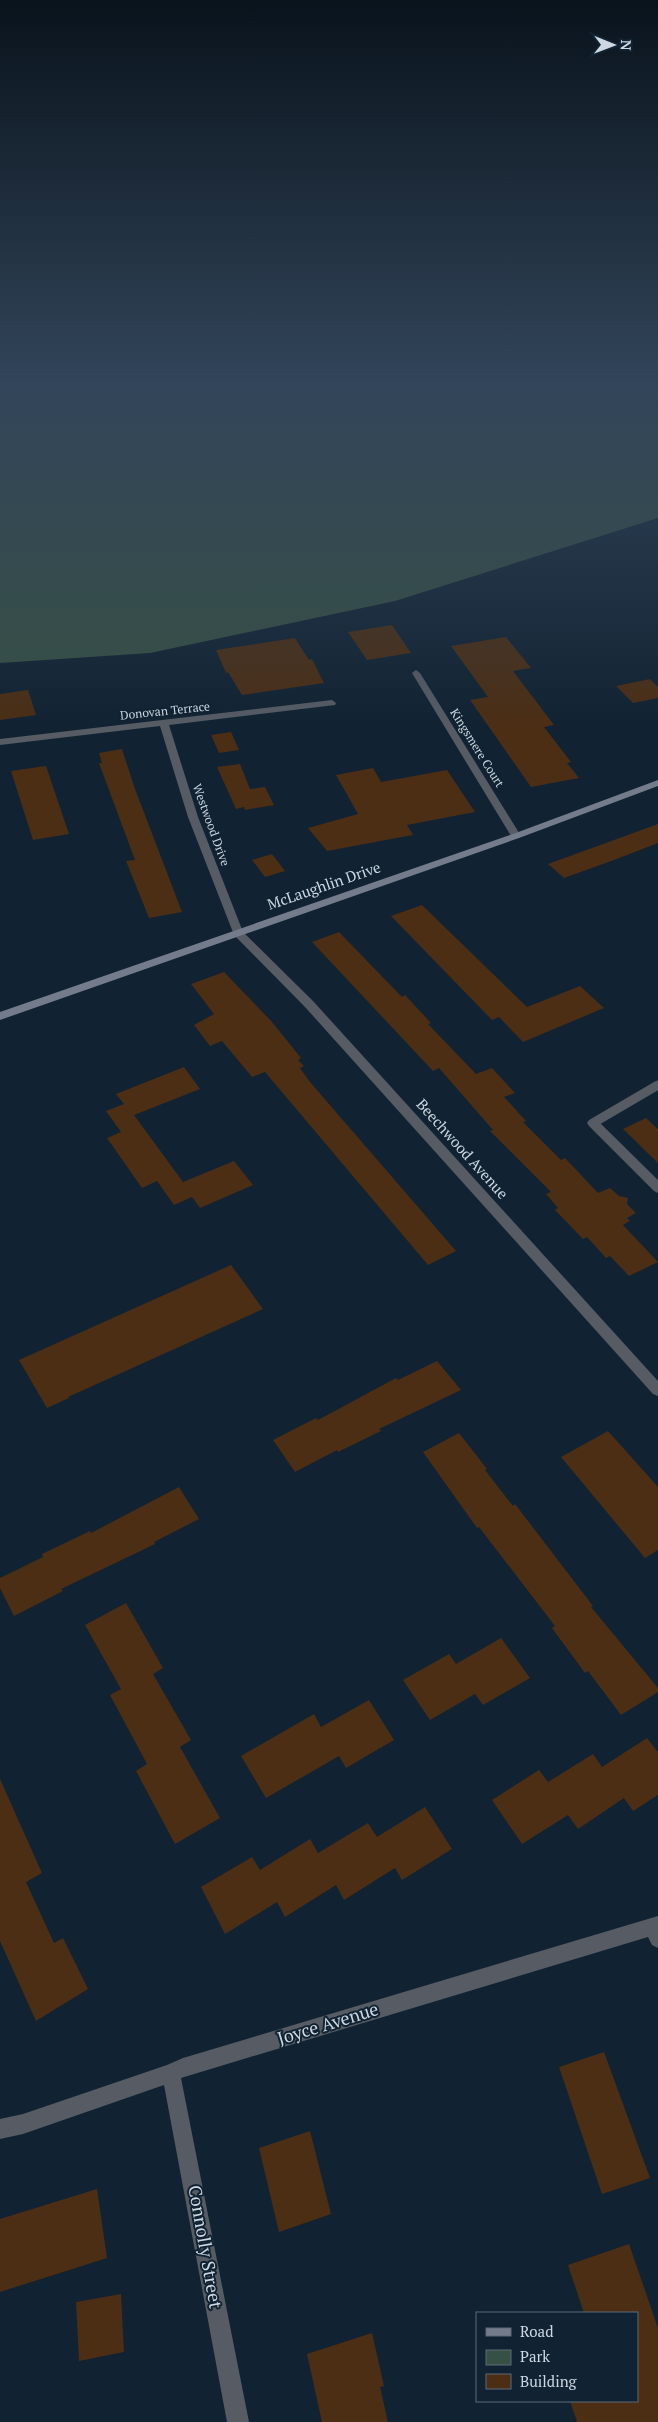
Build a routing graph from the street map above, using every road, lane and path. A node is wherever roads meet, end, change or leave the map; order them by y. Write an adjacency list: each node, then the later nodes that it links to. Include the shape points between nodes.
1 (416, 673): 6 (street, Kingsmere Court)
2 (332, 703): 3 (street, Donovan Terrace)
3 (164, 723): 4 (street, Donovan Terrace); 7 (street, Westwood Drive, via 193,817)
4 (0, 742)
5 (658, 783): 6 (main road, McLaughlin Drive)
6 (516, 836): 7 (main road, McLaughlin Drive)
7 (238, 933): 8 (main road, McLaughlin Drive); 12 (street, Beechwood Avenue, via 310,1004)
8 (0, 1016)
9 (658, 1085): 10 (lane)
10 (593, 1122): 11 (street)
11 (658, 1188)
12 (658, 1390)
13 (656, 1930): 14 (street, Joyce Avenue)
14 (171, 2073): 15 (street, Joyce Avenue, via 23,2124); 16 (street, Connolly Street)
15 (0, 2128)
16 (238, 2422)

